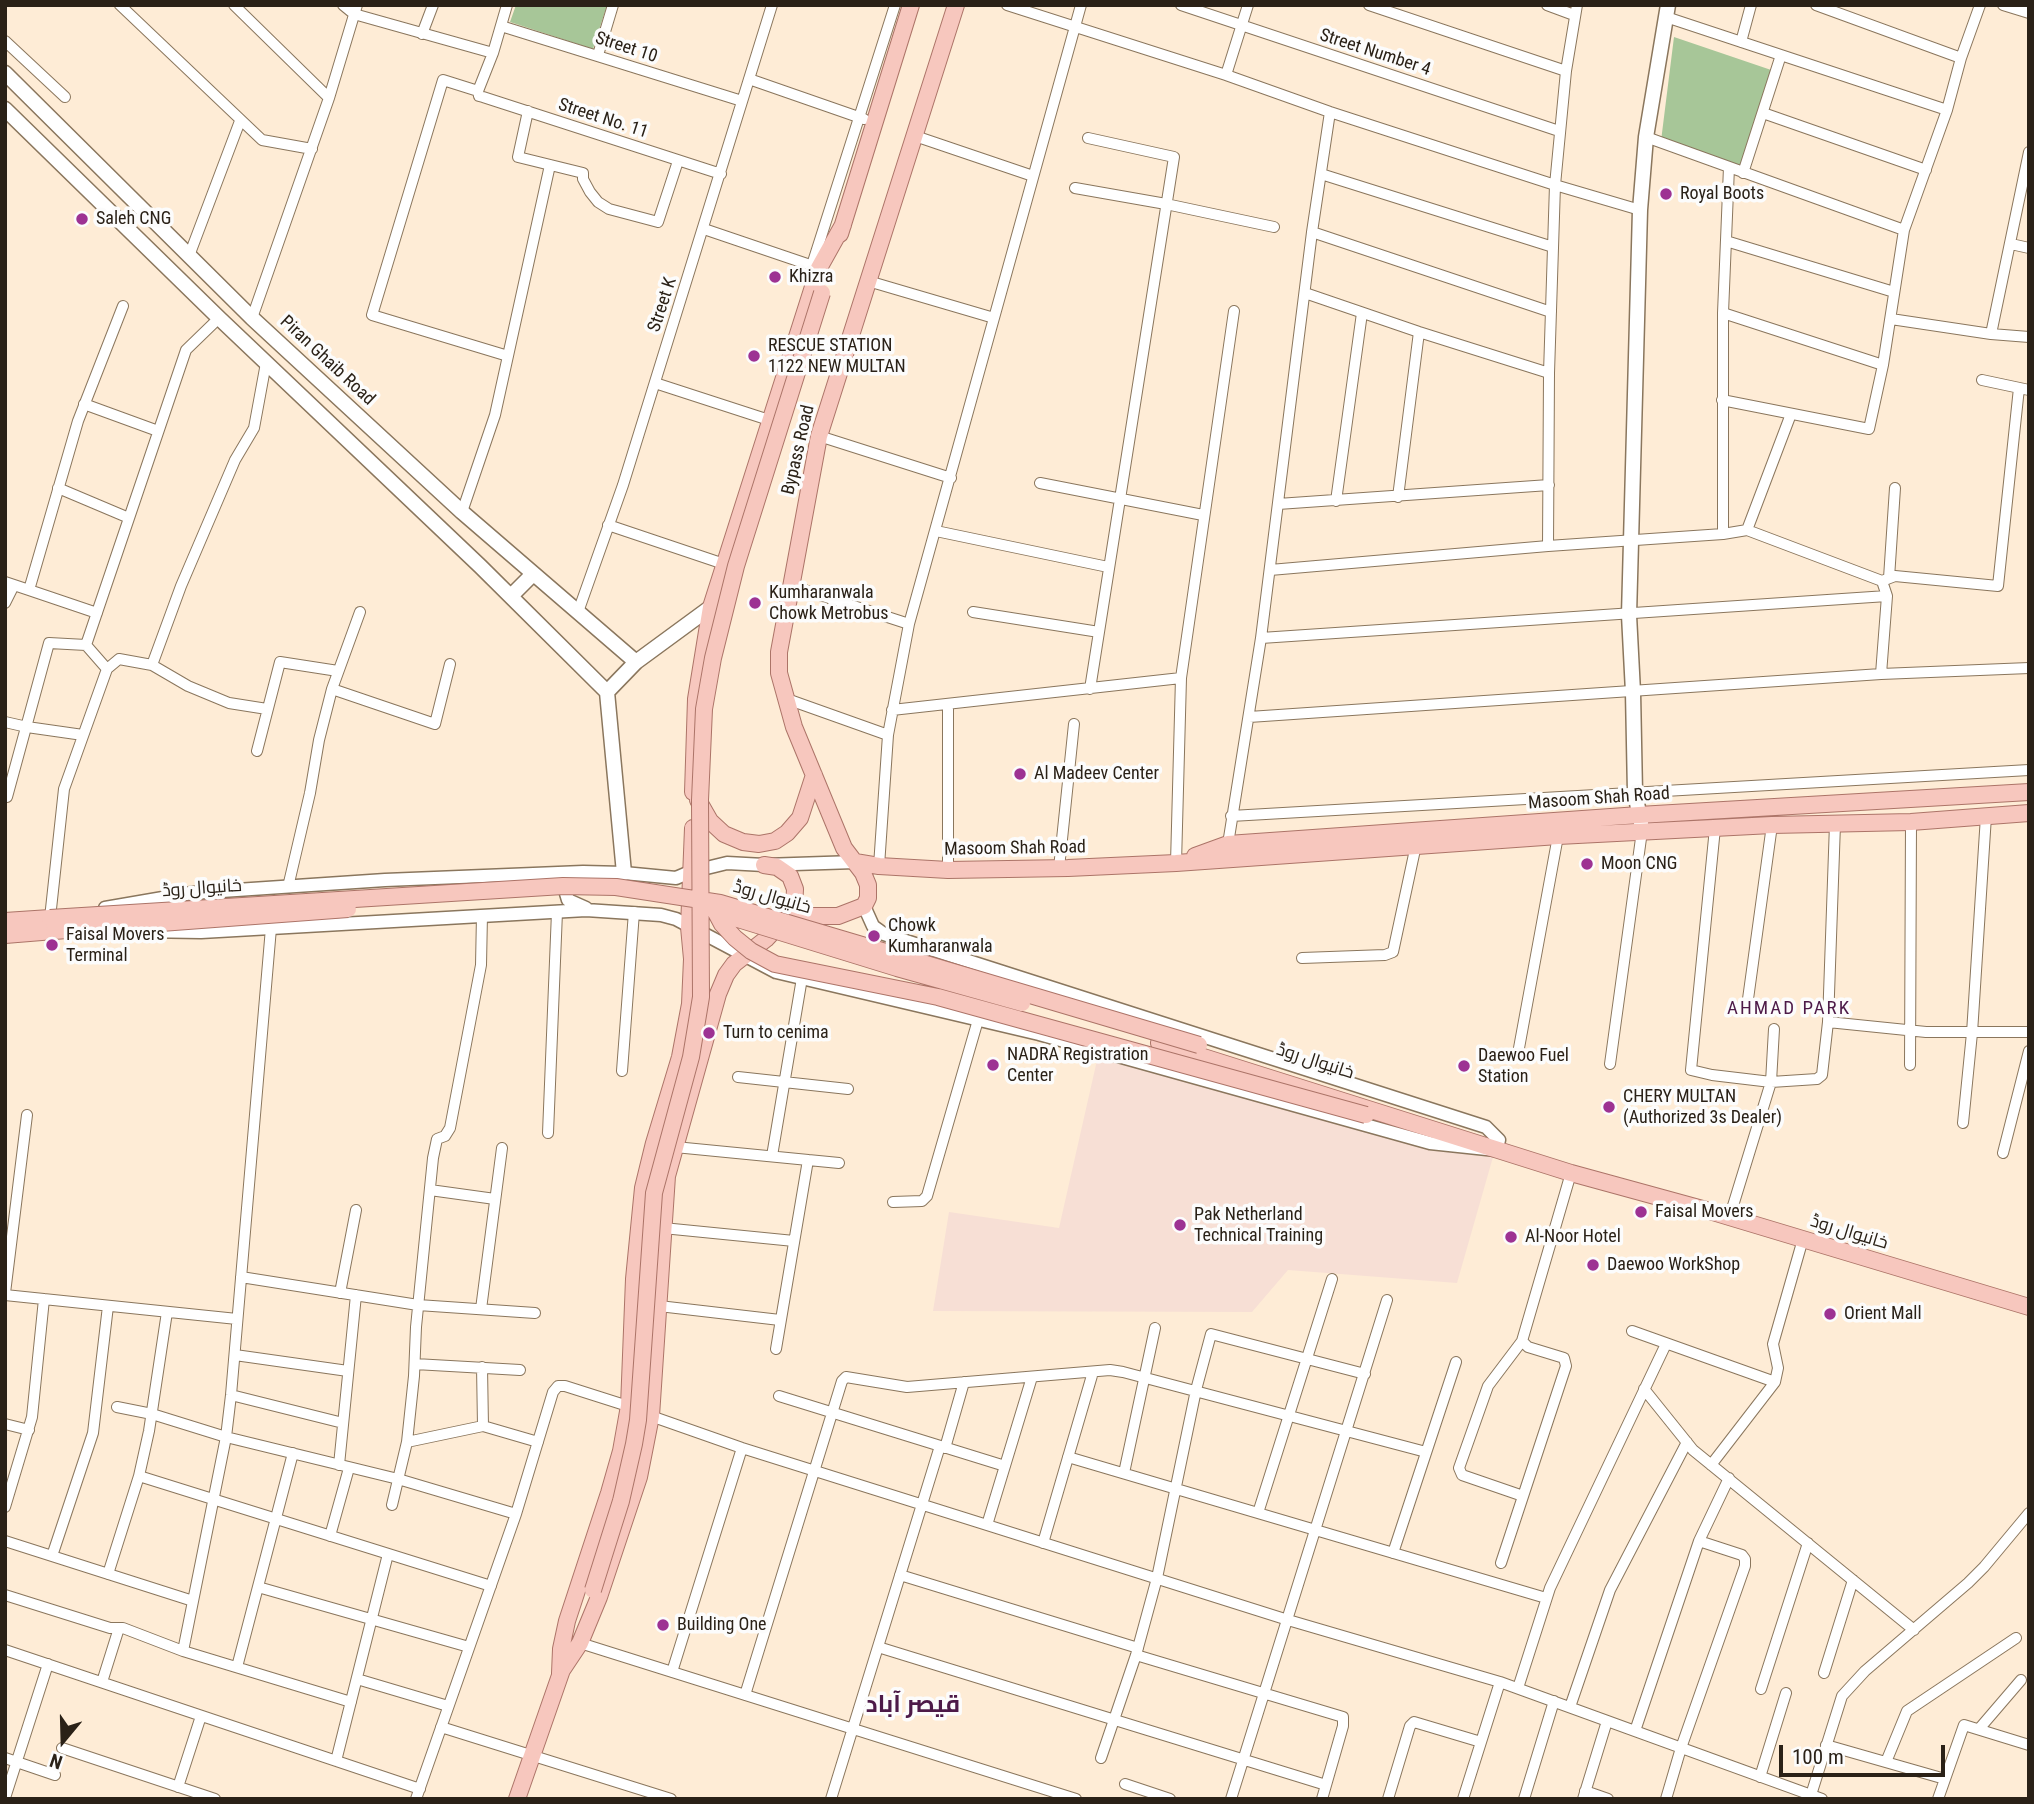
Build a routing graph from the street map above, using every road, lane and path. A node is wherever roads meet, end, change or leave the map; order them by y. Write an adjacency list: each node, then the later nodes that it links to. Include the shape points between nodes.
1 (120, 5): 49 (street)
2 (234, 5): 41 (street)
3 (343, 5): 21 (street)
4 (433, 5): 28 (street)
5 (507, 5): 25 (street)
6 (613, 5): 32 (street)
7 (772, 5): 38 (street, Street K)
8 (895, 5): 48 (street)
9 (911, 5): 48 (main road)
10 (956, 5): 51 (main road, Bypass Road)
11 (1007, 5): 27 (street)
12 (1081, 5): 27 (street)
13 (1181, 5): 26 (street, Street Number 4)
14 (1248, 5): 26 (street)
15 (1369, 5): 35 (street)
16 (1547, 5): 22 (street)
17 (1751, 5): 30 (street)
18 (1816, 5): 34 (street)
19 (1980, 5): 34 (street)
20 (2003, 5): 24 (street)
21 (356, 10): 28 (street); 41 (street)
22 (1576, 10): 35 (street)
23 (1667, 11): 30 (street); 52 (main road)
24 (2029, 13)
25 (501, 26): 31 (street); 32 (street, Street 10)
26 (1242, 26): 37 (street); 50 (street, Street Number 4)
27 (1074, 28): 37 (street); 65 (street)
28 (422, 34): 31 (street)
29 (5, 41): 40 (street)
30 (1741, 42): 33 (street)
31 (493, 53): 39 (street)
32 (598, 55): 42 (street, Street 10)
33 (1781, 55): 44 (street); 47 (street)
34 (1961, 58): 44 (street)
35 (1566, 71): 50 (street)
36 (5, 73): 57 (main road, Piran Ghaib Road)
37 (1226, 75): 46 (street)
38 (749, 79): 42 (street, Street K); 48 (street)
39 (478, 91): 45 (street, Street No. 11, via 479,96); 98 (street, Street No. 11, via 443,80 372,316)
40 (65, 97)
41 (329, 98): 54 (street)
42 (742, 102): 62 (street, Street K)
43 (5, 109): 66 (main road)
44 (1947, 110): 60 (street)
45 (528, 111): 56 (street, Street No. 11); 58 (street, via 518,156)
46 (1330, 112): 63 (street); 67 (street)
47 (1763, 113): 60 (street); 61 (street)
48 (867, 120): 71 (main road); 81 (street)
49 (240, 121): 54 (street, via 261,139); 80 (street)
50 (1559, 131): 67 (street)
51 (915, 136): 65 (street); 82 (main road, Bypass Road)
52 (1646, 137): 59 (street); 70 (main road)
53 (1088, 138): 69 (street, via 1174,157)
54 (312, 149): 91 (street)
55 (2029, 152): 64 (street)
56 (678, 161): 58 (street, via 658,222 609,209 590,192 583,173); 62 (street, Street No. 11)
57 (97, 163): 66 (main road); 80 (main road, Piran Ghaib Road)
58 (550, 165): 98 (street)
59 (1729, 167): 61 (street); 76 (street)
60 (1926, 170): 74 (street)
61 (1743, 173): 74 (street)
62 (721, 174): 73 (street, Street K)
63 (1321, 174): 75 (street); 78 (street)
64 (2026, 174): 77 (street)
65 (1033, 176): 92 (street)
66 (80, 181): 90 (main road)
67 (1555, 185): 70 (street); 78 (street)
68 (1074, 188): 69 (street)
69 (1166, 204): 72 (street); 119 (street)
70 (1640, 209): 129 (main road)
71 (843, 225): 81 (main road); 192 (main road, bridge, via 740,554 713,658 704,709)
72 (1274, 227)
73 (704, 229): 81 (street); 103 (street, Street K)
74 (1904, 230): 83 (street)
75 (1312, 232): 84 (street); 87 (street)
76 (1726, 241): 83 (street); 89 (street)
77 (2011, 244): 79 (street); 95 (street)
78 (1553, 247): 87 (street)
79 (2029, 248)
80 (189, 256): 91 (main road, Piran Ghaib Road)
81 (815, 266): 108 (main road)
82 (868, 281): 92 (street); 110 (main road, Bypass Road)
83 (1894, 292): 93 (street)
84 (1305, 293): 88 (street); 121 (street)
85 (123, 306): 106 (street)
86 (1234, 311): 123 (street)
87 (1551, 312): 101 (street)
88 (1362, 313): 94 (street); 120 (street)
89 (1723, 313): 100 (street); 105 (street)
90 (219, 318): 99 (main road); 109 (street, via 186,350)
91 (252, 318): 97 (main road, Piran Ghaib Road)
92 (994, 318): 113 (street)
93 (1891, 319): 95 (street); 100 (street)
94 (1419, 332): 101 (street); 118 (street)
95 (1992, 334): 96 (street)
96 (2029, 337)
97 (277, 342): 99 (main road); 111 (main road, Piran Ghaib Road)
98 (508, 356): 122 (street, via 495,415)
99 (264, 360): 112 (main road); 154 (street, via 254,428 229,473)
100 (1883, 365): 107 (street, via 1869,429)
101 (1549, 373): 115 (street)
102 (1982, 380): 104 (street)
103 (655, 383): 108 (street); 125 (street, Street K)
104 (2024, 389): 135 (street, via 1998,586 1895,576)
105 (1722, 400): 107 (street); 128 (street)
106 (85, 404): 109 (street); 116 (street)
107 (1791, 414): 126 (street)
108 (769, 420): 131 (main road)
109 (158, 430): 124 (street)
110 (818, 436): 113 (street); 137 (main road, Bypass Road)
111 (397, 452): 112 (main road); 122 (main road, Piran Ghaib Road)
112 (379, 469): 139 (main road)
113 (951, 478): 127 (street)
114 (1040, 484): 119 (street)
115 (1549, 485): 118 (street); 130 (street)
116 (58, 488): 124 (street); 138 (street)
117 (1895, 488): 135 (street)
118 (1398, 497): 120 (street)
119 (1120, 499): 123 (street); 132 (street)
120 (1336, 501): 121 (street)
121 (1278, 504): 133 (street)
122 (463, 512): 134 (main road, Piran Ghaib Road)
123 (1203, 515): 159 (street)
124 (129, 518): 146 (street)
125 (608, 525): 131 (street); 144 (street, Street K)
126 (1747, 530): 128 (street); 135 (street)
127 (936, 531): 132 (street); 148 (street)
128 (1723, 534): 129 (street)
129 (1630, 540): 130 (street); 147 (main road)
130 (1548, 546): 133 (street)
131 (724, 564): 142 (main road)
132 (1108, 567): 149 (street)
133 (1270, 569): 150 (street)
134 (533, 574): 139 (main road); 144 (main road, Piran Ghaib Road)
135 (1886, 579): 140 (street)
136 (10, 583): 138 (street); 141 (street)
137 (792, 586): 148 (street); 164 (main road, Bypass Road, via 779,653)
138 (29, 590): 146 (street)
139 (511, 596): 162 (main road)
140 (1886, 596): 147 (street); 158 (street)
141 (5, 603)
142 (711, 607): 152 (main road); 177 (main road, via 696,699)
143 (360, 612): 157 (street)
144 (578, 612): 152 (main road, Piran Ghaib Road)
145 (973, 612): 149 (street)
146 (97, 613): 151 (street)
147 (1629, 615): 150 (street); 163 (main road)
148 (909, 624): 167 (street)
149 (1099, 632): 161 (street)
150 (1261, 638): 168 (street)
151 (86, 645): 156 (street); 171 (street, via 48,643)
152 (636, 662): 162 (main road)
153 (450, 664): 160 (street, via 435,724)
154 (152, 665): 156 (street, via 119,659); 166 (street, via 229,703)
155 (2029, 668): 158 (street)
156 (107, 669): 172 (street)
157 (338, 671): 160 (street); 166 (street, via 279,662)
158 (1881, 674): 163 (street)
159 (1181, 678): 161 (street); 194 (street)
160 (332, 689): 202 (street)
161 (1090, 689): 165 (street)
162 (607, 692): 201 (main road)
163 (1633, 692): 168 (street); 179 (main road)
164 (784, 698): 173 (street); 176 (main road, Bypass Road)
165 (948, 705): 167 (street); 198 (street)
166 (267, 709): 174 (street)
167 (892, 710): 173 (street)
168 (1250, 717): 182 (street)
169 (5, 722): 171 (street)
170 (1074, 724): 197 (street)
171 (27, 727): 172 (street); 180 (street)
172 (83, 735): 210 (street, via 64,789)
173 (888, 735): 196 (street)
174 (257, 751)
175 (2029, 770): 179 (street)
176 (814, 775): 177 (main road, via 800,818 775,841 759,844 743,842 715,827); 193 (main road, Bypass Road, via 844,848)
177 (693, 791): 200 (main road)
178 (2029, 792): 185 (main road, Masoom Shah Road)
179 (1635, 793): 182 (street); 185 (main road)
180 (7, 797)
181 (2029, 813): 183 (main road, Masoom Shah Road)
182 (1231, 816): 190 (street)
183 (1986, 816): 184 (main road, Masoom Shah Road); 223 (street)
184 (1911, 822): 186 (main road, Masoom Shah Road); 221 (street)
185 (1641, 823): 188 (main road, Masoom Shah Road); 189 (main road, Masoom Shah Road); 190 (main road, Masoom Shah Road); 226 (street)
186 (1835, 824): 187 (main road, Masoom Shah Road); 219 (street)
187 (1772, 825): 188 (main road, Masoom Shah Road); 217 (street)
188 (1715, 828): 231 (street, via 1691,1070)
189 (1558, 836): 191 (main road, Masoom Shah Road); 224 (street)
190 (1228, 844): 194 (main road, Masoom Shah Road)
191 (1416, 845): 194 (main road, Masoom Shah Road); 215 (street, via 1392,952)
192 (700, 854): 236 (main road, bridge, via 712,905 722,925 751,951 775,964 938,997); 366 (main road, bridge, via 702,967 697,1026 654,1193 634,1444 593,1590)
193 (855, 862): 195 (street); 196 (main road, Masoom Shah Road); 203 (main road, Bypass Road, via 868,885)
194 (1176, 863): 197 (main road, Masoom Shah Road)
195 (764, 865): 200 (street, via 727,863); 208 (main road, via 777,867 793,881 794,909)
196 (879, 866): 198 (main road, Masoom Shah Road)
197 (1059, 869): 198 (main road, Masoom Shah Road)
198 (948, 870)
199 (593, 872): 201 (street); 202 (street); 204 (street, via 576,876 565,890 568,900)
200 (690, 872): 201 (street, via 676,878); 211 (main road)
201 (624, 873)
202 (288, 887): 210 (street, via 192,894)
203 (864, 906): 208 (main road, via 838,916); 237 (street, via 873,926 884,934 1486,1127)
204 (591, 910): 205 (street, خانیوال روڈ); 206 (street, خانیوال روڈ)
205 (557, 912): 207 (street, خانیوال روڈ); 235 (street)
206 (634, 912): 211 (street, خانیوال روڈ, via 668,917); 228 (street)
207 (482, 915): 212 (street, خانیوال روڈ); 245 (street, via 481,965 450,1128 437,1139)
208 (789, 916): 214 (main road)
209 (5, 921): 210 (main road, خانیوال روڈ)
210 (52, 924): 212 (street, خانیوال روڈ, via 201,932); 213 (main road, خانیوال روڈ); 236 (main road, خانیوال روڈ, bridge, via 543,895 638,898 724,915 1070,1016); 237 (main road, خانیوال روڈ, bridge, via 563,886 616,887 720,903 1199,1045)
211 (689, 927): 214 (street, خانیوال روڈ); 293 (main road, via 692,971 686,1032 654,1143 640,1213)
212 (271, 928): 254 (street)
213 (5, 935)
214 (744, 956): 216 (street, خانیوال روڈ, via 776,972); 239 (main road, via 726,975 718,995)
215 (1302, 958)
216 (803, 978): 218 (street, خانیوال روڈ); 230 (street)
217 (1748, 999)
218 (978, 1020): 237 (street, خانیوال روڈ, via 1430,1143); 247 (street, via 927,1196)
219 (1828, 1022): 221 (street); 231 (street, via 1821,1078)
220 (1774, 1029): 231 (street)
221 (1910, 1030): 223 (street); 227 (street)
222 (2029, 1032): 223 (street)
223 (1972, 1033): 234 (street)
224 (1519, 1048)
225 (2029, 1051): 240 (street)
226 (1610, 1064)
227 (1910, 1065)
228 (622, 1071)
229 (738, 1077): 230 (street)
230 (787, 1082): 232 (street); 241 (street)
231 (1771, 1082): 248 (street)
232 (848, 1089)
233 (27, 1115): 253 (street)
234 (1963, 1123)
235 (548, 1133)
236 (1445, 1134): 237 (main road, خانیوال روڈ)
237 (1497, 1145): 244 (main road, خانیوال روڈ); 248 (main road, خانیوال روڈ)
238 (502, 1147): 246 (street)
239 (675, 1147): 241 (street); 250 (main road, via 667,1176)
240 (2003, 1153)
241 (772, 1156): 242 (street)
242 (808, 1160): 243 (street); 252 (street)
243 (839, 1163)
244 (1570, 1173): 251 (main road, خانیوال روڈ); 273 (street)
245 (430, 1190): 246 (street); 262 (street)
246 (495, 1199): 266 (street)
247 (893, 1202)
248 (1732, 1209): 259 (main road, خانیوال روڈ)
249 (356, 1210): 256 (street)
250 (663, 1228): 252 (street); 264 (main road)
251 (1803, 1239): 265 (main road, خانیوال روڈ); 287 (street, via 1773,1344)
252 (794, 1241): 270 (street)
253 (8, 1245): 257 (street)
254 (241, 1277): 256 (street); 269 (street)
255 (1332, 1279): 277 (street)
256 (340, 1293): 258 (street)
257 (5, 1294): 260 (street)
258 (356, 1295): 262 (street); 282 (street)
259 (2029, 1297)
260 (44, 1299): 263 (street); 302 (street)
261 (1387, 1300): 284 (street)
262 (418, 1305): 266 (street); 279 (street)
263 (108, 1306): 267 (street); 341 (street, via 93,1433)
264 (659, 1306): 270 (street); 298 (main road)
265 (2029, 1307)
266 (481, 1309): 268 (street)
267 (167, 1312): 269 (street); 296 (street)
268 (535, 1313)
269 (237, 1319): 276 (street)
270 (780, 1320): 275 (street)
271 (1155, 1328): 286 (street)
272 (1632, 1331): 274 (street)
273 (1522, 1341): 323 (street, via 1566,1362); 323 (street, via 1488,1385 1460,1468 1462,1475)
274 (1666, 1344): 287 (street); 289 (street)
275 (776, 1349)
276 (235, 1355): 282 (street); 291 (street)
277 (1307, 1359): 284 (street); 290 (street, via 1212,1334); 297 (street)
278 (1456, 1362): 310 (street)
279 (415, 1364): 280 (street); 305 (street)
280 (482, 1367): 281 (street); 301 (street)
281 (520, 1370)
282 (348, 1371): 299 (street)
283 (1093, 1372): 285 (street); 286 (street, via 1123,1371); 312 (street)
284 (1365, 1374): 303 (street)
285 (1032, 1377): 288 (street); 315 (street)
286 (1144, 1377): 290 (street); 317 (street)
287 (1775, 1381): 313 (street)
288 (964, 1382): 295 (street, via 907,1387 846,1377); 308 (street)
289 (1644, 1389): 307 (street); 350 (street)
290 (1196, 1390): 297 (street); 322 (street)
291 (231, 1395): 299 (street); 304 (street)
292 (779, 1396): 295 (street)
293 (629, 1406): 298 (street); 306 (street, via 558,1386); 366 (main road, via 609,1493 567,1621)
294 (117, 1407): 296 (street)
295 (833, 1412): 308 (street); 316 (street)
296 (152, 1414): 304 (street); 318 (street)
297 (1289, 1415): 303 (street); 328 (street)
298 (651, 1416): 309 (street); 357 (main road, via 634,1496)
299 (343, 1423): 314 (street)
300 (5, 1424): 302 (street)
301 (484, 1426): 305 (street); 306 (street)
302 (29, 1430): 321 (street)
303 (1347, 1431): 310 (street); 333 (street)
304 (226, 1437): 311 (street); 324 (street)
305 (407, 1442): 320 (street)
306 (538, 1442): 330 (street)
307 (1687, 1442): 313 (street); 380 (street, via 1610,1590)
308 (943, 1447): 315 (street); 325 (street)
309 (742, 1448): 316 (street); 365 (street)
310 (1426, 1452): 339 (street)
311 (293, 1454): 314 (street); 331 (street)
312 (1068, 1457): 317 (street); 337 (street)
313 (1712, 1465): 319 (street)
314 (344, 1466): 320 (street); 334 (street)
315 (1005, 1466): 332 (street)
316 (816, 1471): 325 (street); 376 (street)
317 (1124, 1474): 322 (street)
318 (139, 1476): 324 (street); 343 (street)
319 (1729, 1478): 336 (street); 338 (street)
320 (398, 1479): 326 (street); 330 (street)
321 (8, 1486): 327 (street)
322 (1175, 1489): 328 (street); 345 (street)
323 (1523, 1496): 342 (street)
324 (213, 1499): 331 (street); 351 (street)
325 (922, 1504): 332 (street); 344 (street)
326 (392, 1506)
327 (5, 1507)
328 (1258, 1513): 333 (street)
329 (2029, 1513): 355 (street, via 1984,1567)
330 (516, 1514): 347 (street)
331 (276, 1519): 334 (street); 348 (street)
332 (987, 1525): 337 (street)
333 (1316, 1530): 339 (street); 353 (street)
334 (330, 1536): 340 (street)
335 (5, 1541): 341 (street)
336 (1699, 1541): 387 (street); 392 (street, via 1742,1555 1745,1566)
337 (1043, 1543): 345 (street)
338 (1808, 1543): 346 (street); 373 (street)
339 (1393, 1553): 350 (street)
340 (388, 1554): 347 (street); 352 (street)
341 (52, 1556): 343 (street)
342 (1501, 1563)
343 (108, 1574): 351 (street)
344 (900, 1576): 359 (street); 362 (street)
345 (1157, 1578): 353 (street); 362 (street)
346 (1853, 1580): 355 (street); 367 (street)
347 (491, 1586): 358 (street)
348 (258, 1587): 352 (street); 364 (street)
349 (5, 1595): 354 (street)
350 (1546, 1598): 372 (street)
351 (193, 1601): 361 (street)
352 (372, 1620): 358 (street); 368 (street)
353 (1289, 1620): 371 (street); 375 (street)
354 (119, 1628): 361 (street); 370 (street)
355 (1914, 1630): 389 (street, via 1842,1696)
356 (2016, 1637): 399 (street, via 1907,1711)
357 (580, 1643): 365 (street); 366 (main road)
358 (469, 1647): 379 (street)
359 (878, 1647): 382 (street); 385 (street)
360 (5, 1650): 363 (street)
361 (183, 1651): 364 (street)
362 (1137, 1652): 375 (street); 382 (street)
363 (48, 1664): 370 (street); 398 (street)
364 (237, 1667): 378 (street)
365 (672, 1672): 376 (street)
366 (560, 1673): 393 (main road)
367 (1824, 1673)
368 (357, 1679): 378 (street); 379 (street)
369 (2021, 1680): 386 (street)
370 (102, 1682): 381 (street)
371 (1500, 1682): 372 (street); 388 (street)
372 (1518, 1688): 377 (street)
373 (1761, 1689)
374 (1786, 1693): 401 (street)
375 (1265, 1694): 396 (street); 404 (street, via 1343,1717)
376 (745, 1695): 385 (street)
377 (1553, 1701): 380 (street); 420 (street)
378 (351, 1702): 397 (street)
379 (448, 1706): 384 (street)
380 (1570, 1707): 383 (street)
381 (201, 1716): 397 (street); 405 (street)
382 (1114, 1719): 395 (street); 396 (street)
383 (1607, 1721): 387 (street); 407 (street)
384 (441, 1727): 393 (street); 406 (street)
385 (853, 1728): 413 (street); 414 (street)
386 (1979, 1729): 390 (street); 402 (street, via 1961,1728)
387 (1635, 1731): 392 (street)
388 (1481, 1742): 418 (street, via 1414,1722); 419 (street)
389 (1826, 1745): 399 (street); 408 (street)
390 (2029, 1745)
391 (62, 1748): 405 (street)
392 (1681, 1748): 401 (street); 422 (street)
393 (532, 1755): 411 (main road); 412 (street)
394 (5, 1758): 398 (street)
395 (1101, 1758)
396 (1244, 1759): 404 (street); 416 (street)
397 (336, 1761): 406 (street)
398 (17, 1762): 400 (street); 409 (street)
399 (1886, 1762): 402 (street)
400 (55, 1775)
401 (1760, 1777): 408 (street)
402 (1945, 1779): 424 (street)
403 (1125, 1784): 415 (street)
404 (1326, 1785): 417 (street)
405 (178, 1787): 410 (street)
406 (418, 1794)
407 (1584, 1795): 421 (street)
408 (1811, 1796): 423 (street)
409 (5, 1798)
410 (215, 1799)
411 (517, 1799)
412 (671, 1799)
413 (831, 1799)
414 (1076, 1799)
415 (1170, 1799)
416 (1231, 1799)
417 (1322, 1799)
418 (1388, 1799)
419 (1463, 1799)
420 (1524, 1799)
421 (1608, 1799)
422 (1667, 1799)
423 (1822, 1799)
424 (1938, 1799)

